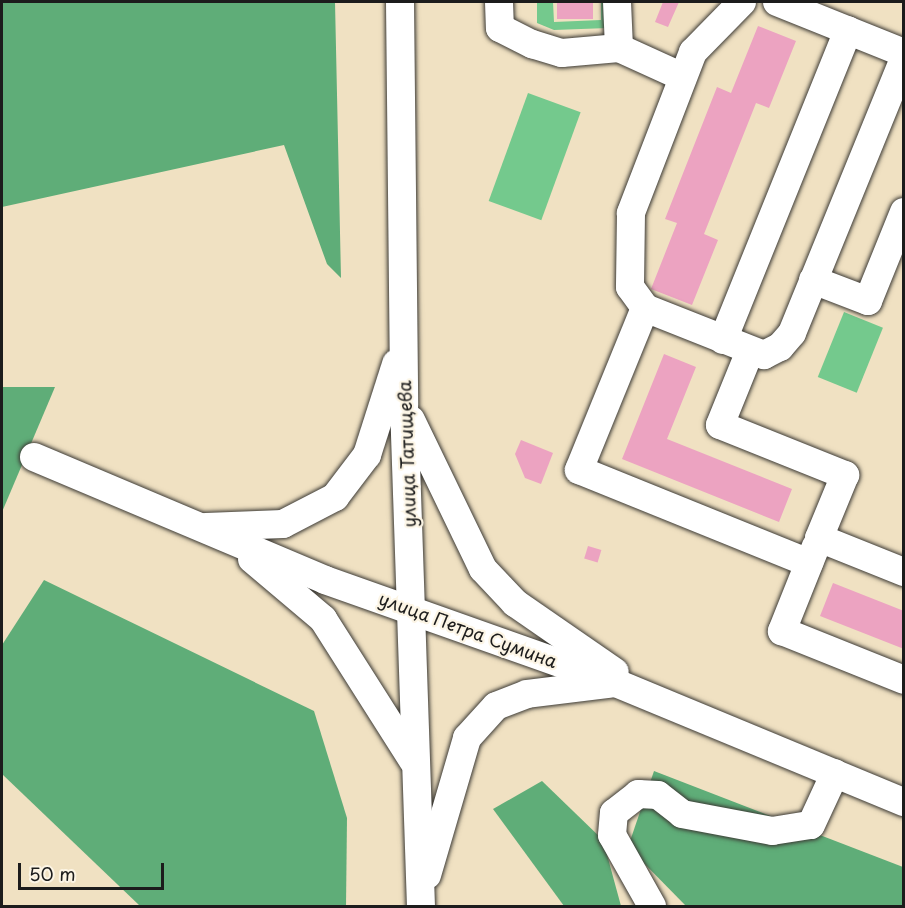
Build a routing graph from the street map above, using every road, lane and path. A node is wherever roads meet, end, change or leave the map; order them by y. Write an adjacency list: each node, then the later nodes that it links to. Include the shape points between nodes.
1 (400, 2): 14 (street, улица Татищева)
2 (499, 2): 7 (street, via 500,28 532,44 562,52)
3 (617, 2): 7 (street)
4 (742, 2): 10 (street, via 699,42)
5 (777, 2): 6 (street)
6 (848, 30): 8 (street); 15 (street)
7 (619, 48): 10 (street)
8 (903, 53)
9 (903, 58): 12 (street)
10 (683, 77): 13 (street, via 631,217 630,287)
11 (903, 212): 12 (street, via 868,301)
12 (813, 280): 16 (street, via 780,347 764,355)
13 (645, 308): 15 (street); 21 (street, via 579,470)
14 (404, 339): 17 (street, улица Татищева); 19 (street, via 367,455 335,496 283,524)
15 (723, 339): 16 (street)
16 (750, 351): 21 (street, via 720,425 845,475)
17 (404, 405): 23 (street, улица Татищева); 26 (street, via 483,569 514,603)
18 (34, 457): 19 (street, улица Петра Сумина)
19 (200, 527): 20 (street, улица Петра Сумина)
20 (232, 542): 23 (street, улица Петра Сумина); 27 (street, via 323,619)
21 (814, 551): 22 (street); 24 (street, via 782,631)
22 (903, 572)
23 (412, 609): 25 (street, улица Петра Сумина); 27 (street, улица Татищева)
24 (903, 680)
25 (616, 683): 26 (street, улица Петра Сумина); 30 (street, via 527,694 496,706 467,738)
26 (657, 700): 28 (street, улица Петра Сумина)
27 (413, 760): 30 (street, улица Татищева)
28 (835, 773): 29 (street, улица Петра Сумина); 31 (street, via 811,825 772,831 682,813 658,795 638,794 614,813 612,835)
29 (903, 802)
30 (421, 900)
31 (652, 906)

